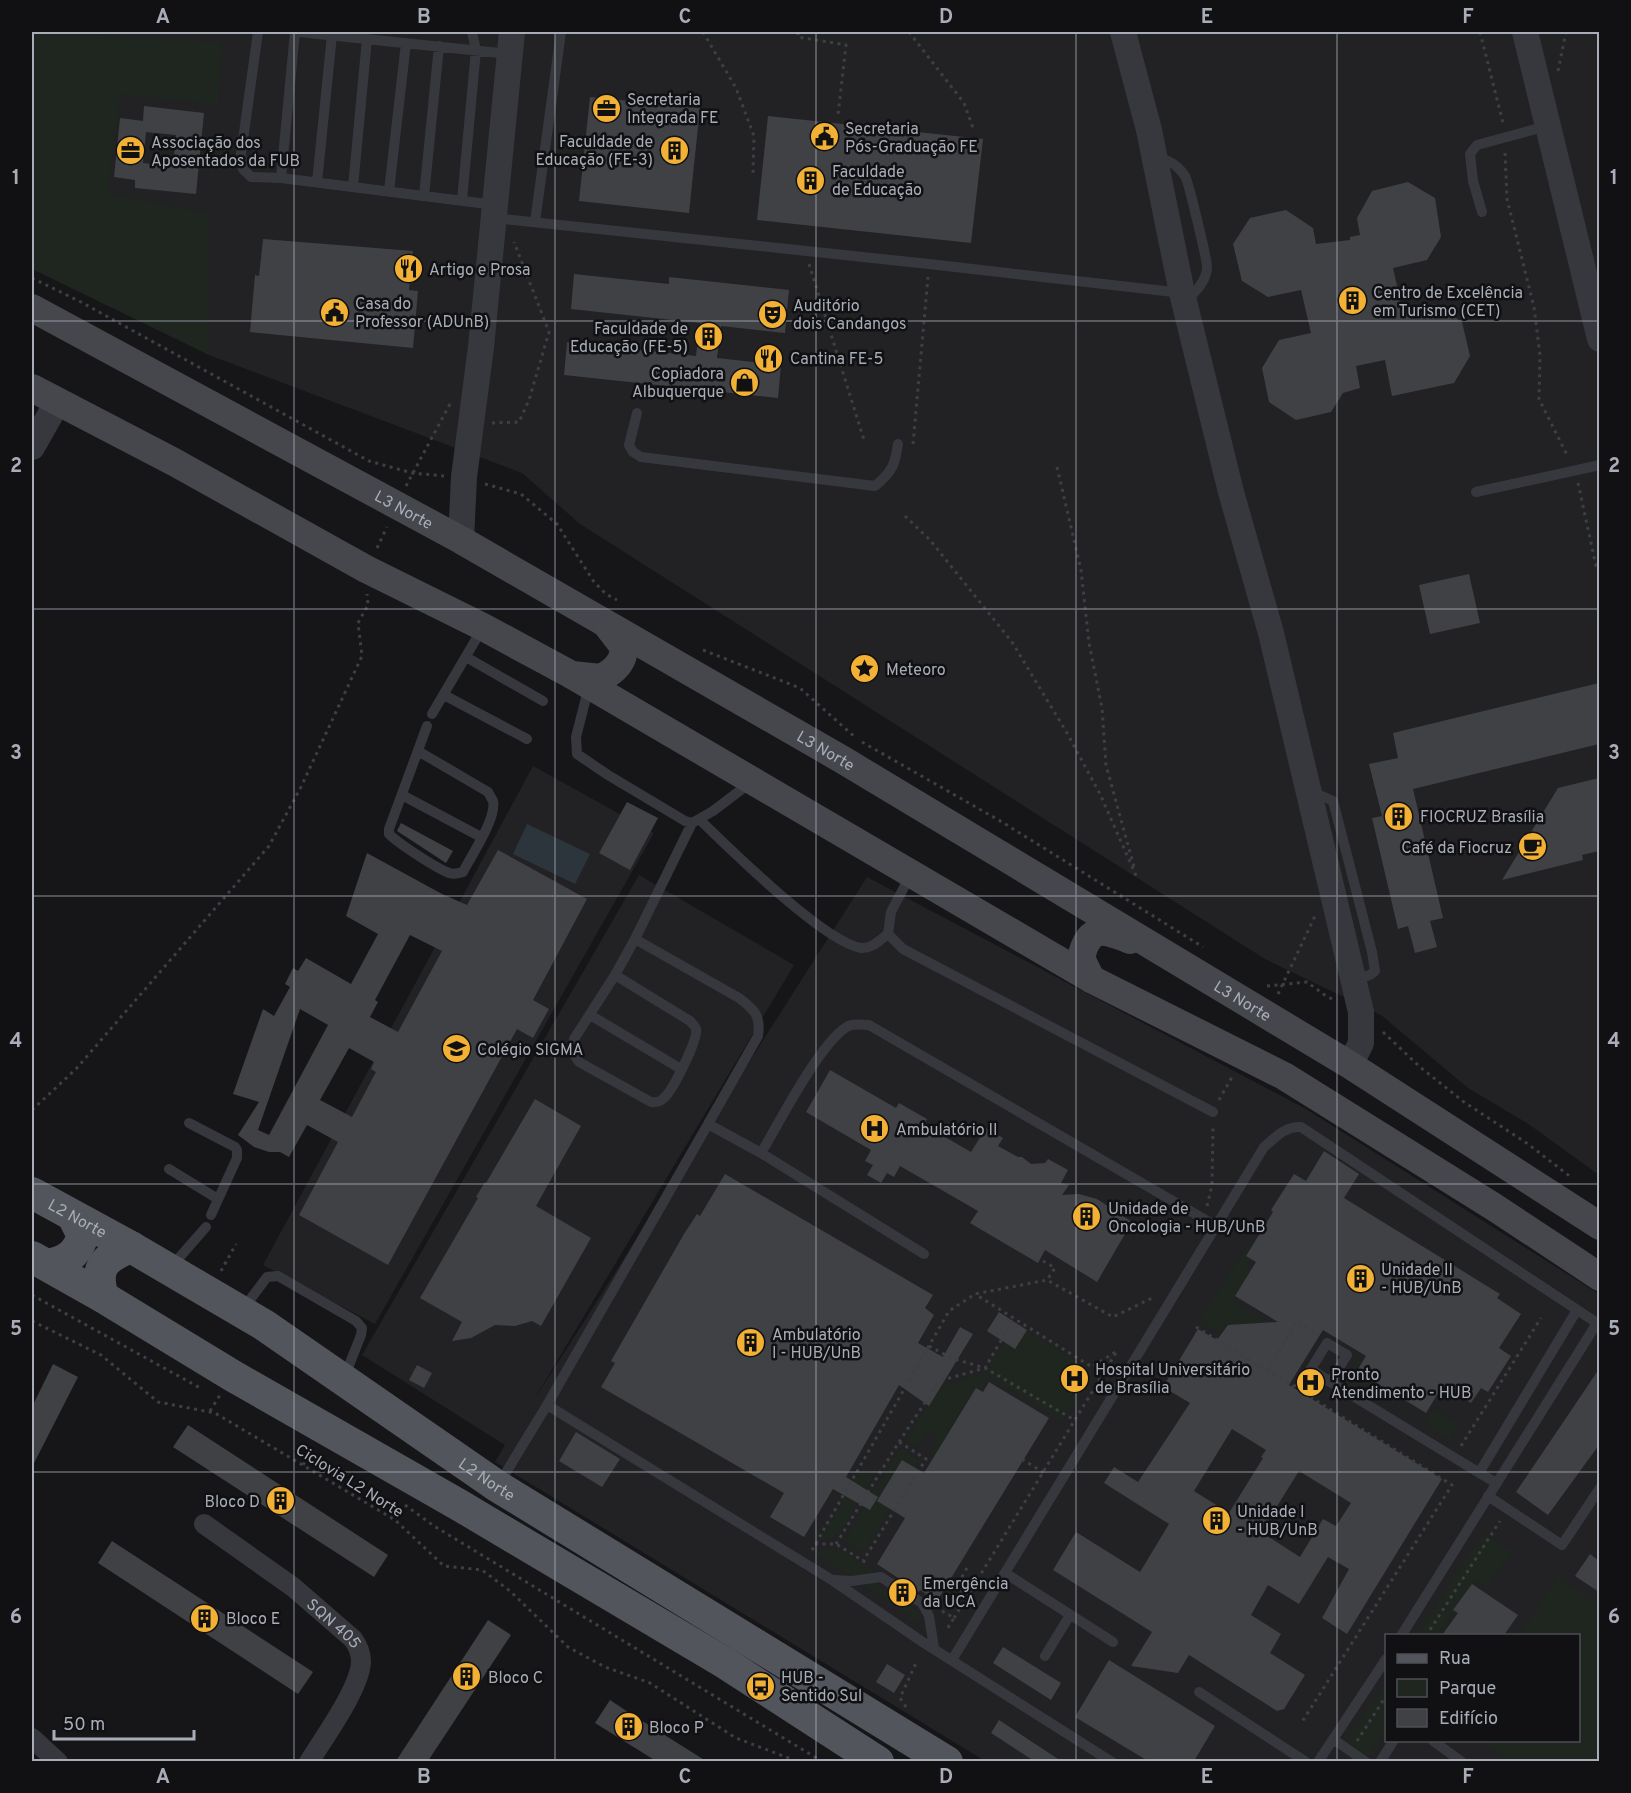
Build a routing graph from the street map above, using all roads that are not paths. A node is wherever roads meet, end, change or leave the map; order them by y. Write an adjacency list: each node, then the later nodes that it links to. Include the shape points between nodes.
1 (258, 32): 14 (lane, via 241,154 243,169 251,177)
2 (297, 32): 7 (lane); 14 (lane)
3 (472, 32): 12 (lane)
4 (561, 32): 22 (lane)
5 (1123, 32): 23 (street)
6 (1525, 32): 13 (street)
7 (332, 35): 8 (lane); 15 (lane)
8 (367, 39): 9 (lane); 16 (lane)
9 (406, 43): 11 (lane); 17 (lane)
10 (511, 43): 12 (lane); 21 (street)
11 (439, 46): 12 (lane); 18 (lane)
12 (476, 50): 19 (lane)
13 (1547, 126): 20 (lane, via 1477,145 1470,154); 25 (street)
14 (280, 178): 15 (lane)
15 (317, 183): 16 (lane)
16 (353, 187): 17 (lane)
17 (389, 191): 18 (lane)
18 (424, 196): 19 (lane)
19 (462, 200): 21 (lane)
20 (1482, 212)
21 (498, 214): 22 (lane); 33 (street, via 464,477)
22 (535, 222): 23 (lane, via 929,264)
23 (1183, 298): 46 (street)
24 (32, 308): 33 (main road, L3 Norte)
25 (1599, 339)
26 (32, 388): 27 (main road)
27 (58, 401): 30 (street); 35 (main road, via 366,569)
28 (637, 412): 29 (lane, via 629,445 641,457 874,486 896,463)
29 (898, 444)
30 (32, 447)
31 (1599, 465): 32 (lane)
32 (1476, 492)
33 (461, 540): 34 (main road, L3 Norte)
34 (616, 615): 37 (main road, via 622,658 616,668 601,678); 52 (main road, L3 Norte, via 843,760)
35 (483, 627): 36 (lane); 37 (main road)
36 (466, 657): 38 (lane); 39 (lane)
37 (579, 680): 44 (main road); 47 (lane, via 577,754 685,821)
38 (444, 695): 40 (lane); 42 (lane)
39 (543, 701)
40 (432, 714)
41 (428, 726): 43 (lane)
42 (526, 739)
43 (418, 751): 45 (lane); 48 (lane, via 488,792 493,809)
44 (752, 781): 47 (lane); 49 (main road)
45 (402, 795): 48 (lane); 48 (lane, via 390,834 448,872 463,872)
46 (1311, 798): 55 (street); 55 (lane, via 1322,796 1333,801 1372,952 1375,971)
47 (696, 821): 50 (lane, via 823,930 862,948); 51 (lane)
48 (481, 837)
49 (911, 874): 50 (lane, via 891,912); 54 (main road)
50 (888, 934): 59 (lane, via 903,949)
51 (635, 939): 53 (lane); 61 (lane, via 739,998 752,1008 760,1022 758,1036)
52 (1160, 952): 54 (main road, via 1106,931 1098,932 1086,943 1081,958); 57 (main road, L3 Norte)
53 (615, 975): 56 (lane); 58 (lane, via 696,1027)
54 (1090, 979): 75 (main road, via 1284,1076)
55 (1353, 980): 57 (street, via 1361,1012 1361,1042)
56 (590, 1015): 58 (lane); 58 (lane, via 574,1039 573,1053 579,1062 658,1103 666,1097)
57 (1350, 1065): 69 (main road, L3 Norte)
58 (681, 1069)
59 (1213, 1112)
60 (189, 1123): 65 (lane, via 237,1150)
61 (708, 1124): 62 (lane); 82 (lane)
62 (761, 1153): 68 (lane, via 829,1042 850,1025 869,1025); 72 (lane)
63 (169, 1169): 65 (lane)
64 (32, 1193): 67 (main road, L2 Norte)
65 (218, 1199): 66 (lane)
66 (211, 1215)
67 (73, 1216): 71 (main road, L2 Norte); 73 (main road, via 83,1236 72,1257)
68 (1216, 1226): 77 (lane, via 1264,1147 1285,1129 1301,1127); 89 (lane)
69 (1599, 1226)
70 (206, 1227): 74 (lane)
71 (131, 1247): 74 (main road, L2 Norte); 76 (main road, via 105,1261 98,1282)
72 (924, 1254)
73 (40, 1261): 76 (main road)
74 (169, 1270): 78 (main road, L2 Norte)
75 (1599, 1277)
76 (103, 1297): 105 (main road, via 715,1657)
77 (1577, 1310): 79 (lane); 83 (lane)
78 (240, 1313): 80 (main road, L2 Norte, via 264,1325); 80 (lane, via 267,1277 278,1276 356,1321 362,1328 361,1335)
79 (1598, 1324): 84 (lane)
80 (343, 1381): 85 (main road, L2 Norte)
81 (1330, 1382): 83 (lane)
82 (547, 1405): 85 (lane); 90 (lane)
83 (1479, 1473): 84 (lane)
84 (1496, 1483): 87 (lane)
85 (497, 1486): 106 (main road, L2 Norte)
86 (1599, 1488): 87 (lane, via 1562,1545)
87 (1488, 1496): 92 (lane)
88 (204, 1524): 104 (street, SQN 405, via 293,1587 358,1647 358,1674)
89 (1005, 1573): 91 (lane); 96 (lane)
90 (832, 1580): 94 (lane); 94 (lane, via 881,1577 922,1603 929,1617)
91 (1070, 1615): 93 (lane); 95 (lane)
92 (1402, 1634)
93 (1113, 1641)
94 (934, 1648): 96 (lane)
95 (1045, 1656)
96 (952, 1660): 107 (lane)
97 (1385, 1661): 100 (lane)
98 (1198, 1692): 108 (lane)
99 (32, 1738): 103 (street)
100 (1333, 1739): 109 (lane); 110 (lane)
101 (1393, 1742): 111 (lane)
102 (1435, 1742): 112 (lane)
103 (58, 1761)
104 (309, 1761)
105 (878, 1761)
106 (947, 1761)
107 (1112, 1761)
108 (1306, 1761)
109 (1318, 1761)
110 (1366, 1761)
111 (1380, 1761)
112 (1462, 1761)

